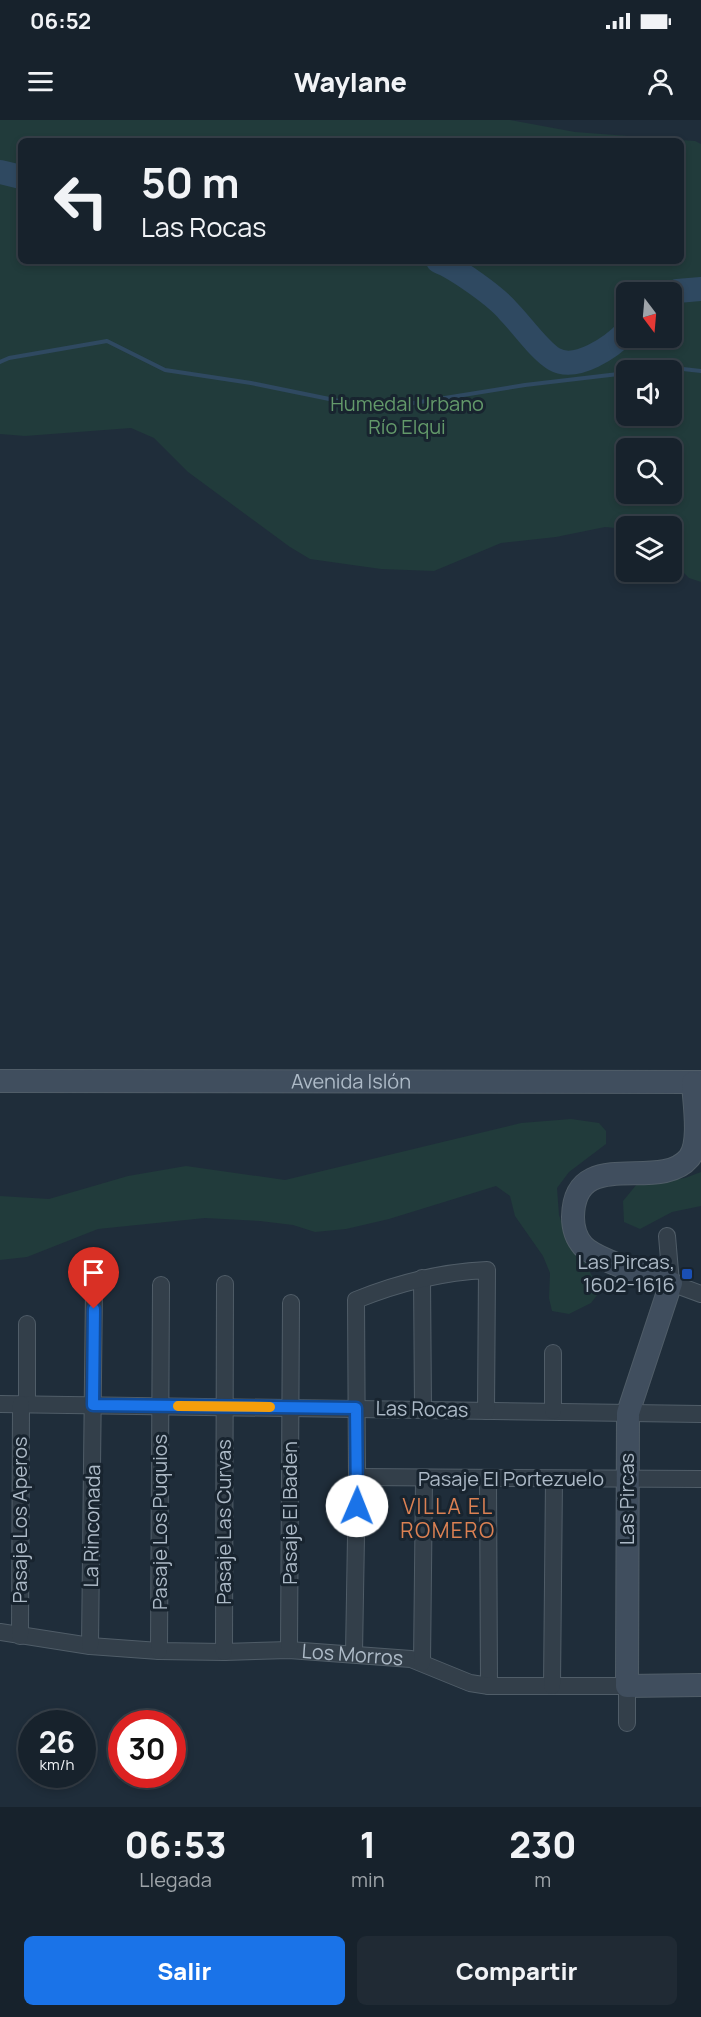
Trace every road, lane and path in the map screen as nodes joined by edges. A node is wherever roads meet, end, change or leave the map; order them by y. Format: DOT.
graph roads {
  1 [pos="0,1081"];
  2 [pos="697,1083"];
  3 [pos="667,1236"];
  4 [pos="422,1278"];
  5 [pos="671,1283"];
  6 [pos="225,1284"];
  7 [pos="162,1285"];
  8 [pos="94,1288"];
  9 [pos="701,1294"];
  10 [pos="291,1304"];
  11 [pos="27,1324"];
  12 [pos="553,1353"];
  13 [pos="0,1404"];
  14 [pos="24,1404"];
  15 [pos="93,1405"];
  16 [pos="160,1406"];
  17 [pos="225,1407"];
  18 [pos="290,1408"];
  19 [pos="356,1408"];
  20 [pos="423,1409"];
  21 [pos="486,1411"];
  22 [pos="553,1412"];
  23 [pos="628,1413"];
  24 [pos="701,1414"];
  25 [pos="357,1477"];
  26 [pos="626,1478"];
  27 [pos="424,1479"];
  28 [pos="488,1479"];
  29 [pos="554,1479"];
  30 [pos="701,1479"];
  31 [pos="0,1632"];
  32 [pos="20,1636"];
  33 [pos="90,1646"];
  34 [pos="289,1650"];
  35 [pos="159,1651"];
  36 [pos="224,1652"];
  37 [pos="354,1654"];
  38 [pos="422,1663"];
  39 [pos="701,1685"];
  40 [pos="489,1686"];
  41 [pos="552,1686"];
  42 [pos="627,1686"];
  43 [pos="627,1723"];
  1 -- 2 [label="street, Avenida Islón"];
  2 -- 5 [label="street"];
  3 -- 5 [label="street"];
  4 -- 19 [label="street"];
  4 -- 20 [label="street"];
  4 -- 21 [label="street"];
  5 -- 9 [label="street"];
  5 -- 23 [label="street, Las Pircas"];
  6 -- 17 [label="street, Pasaje Las Curvas"];
  7 -- 16 [label="street, Pasaje Los Puquios"];
  8 -- 15 [label="street, La Rinconada"];
  10 -- 18 [label="street, Pasaje El Baden"];
  11 -- 14 [label="street, Pasaje Los Aperos"];
  12 -- 22 [label="street"];
  13 -- 14 [label="street, Las Rocas"];
  14 -- 15 [label="street, Las Rocas"];
  14 -- 32 [label="street, Pasaje Los Aperos"];
  15 -- 16 [label="street, Las Rocas"];
  15 -- 33 [label="street, La Rinconada"];
  16 -- 17 [label="street, Las Rocas"];
  16 -- 35 [label="street, Pasaje Los Puquios"];
  17 -- 18 [label="street, Las Rocas"];
  17 -- 36 [label="street, Pasaje Las Curvas"];
  18 -- 19 [label="street, Las Rocas"];
  18 -- 34 [label="street, Pasaje El Baden"];
  19 -- 20 [label="street, Las Rocas"];
  19 -- 25 [label="street"];
  20 -- 21 [label="street, Las Rocas"];
  21 -- 22 [label="street, Las Rocas"];
  22 -- 23 [label="street, Las Rocas"];
  23 -- 24 [label="street, Las Rocas"];
  23 -- 26 [label="street, Las Pircas"];
  25 -- 27 [label="street, Pasaje El Portezuelo"];
  25 -- 37 [label="street"];
  26 -- 29 [label="street, Pasaje El Portezuelo"];
  26 -- 30 [label="street, Pasaje El Portezuelo"];
  26 -- 42 [label="street, Las Pircas"];
  27 -- 28 [label="street, Pasaje El Portezuelo"];
  27 -- 38 [label="street"];
  28 -- 29 [label="street, Pasaje El Portezuelo"];
  28 -- 40 [label="street"];
  29 -- 41 [label="street"];
  31 -- 32 [label="street, Los Morros"];
  32 -- 33 [label="street, Los Morros"];
  33 -- 35 [label="street, Los Morros"];
  34 -- 36 [label="street, Los Morros"];
  34 -- 37 [label="street, Los Morros"];
  35 -- 36 [label="street, Los Morros"];
  37 -- 38 [label="street, Los Morros"];
  38 -- 40 [label="street, Los Morros"];
  39 -- 42 [label="street, Los Morros"];
  40 -- 41 [label="street, Los Morros"];
  41 -- 42 [label="street, Los Morros"];
  42 -- 43 [label="street, Las Pircas"];
}
